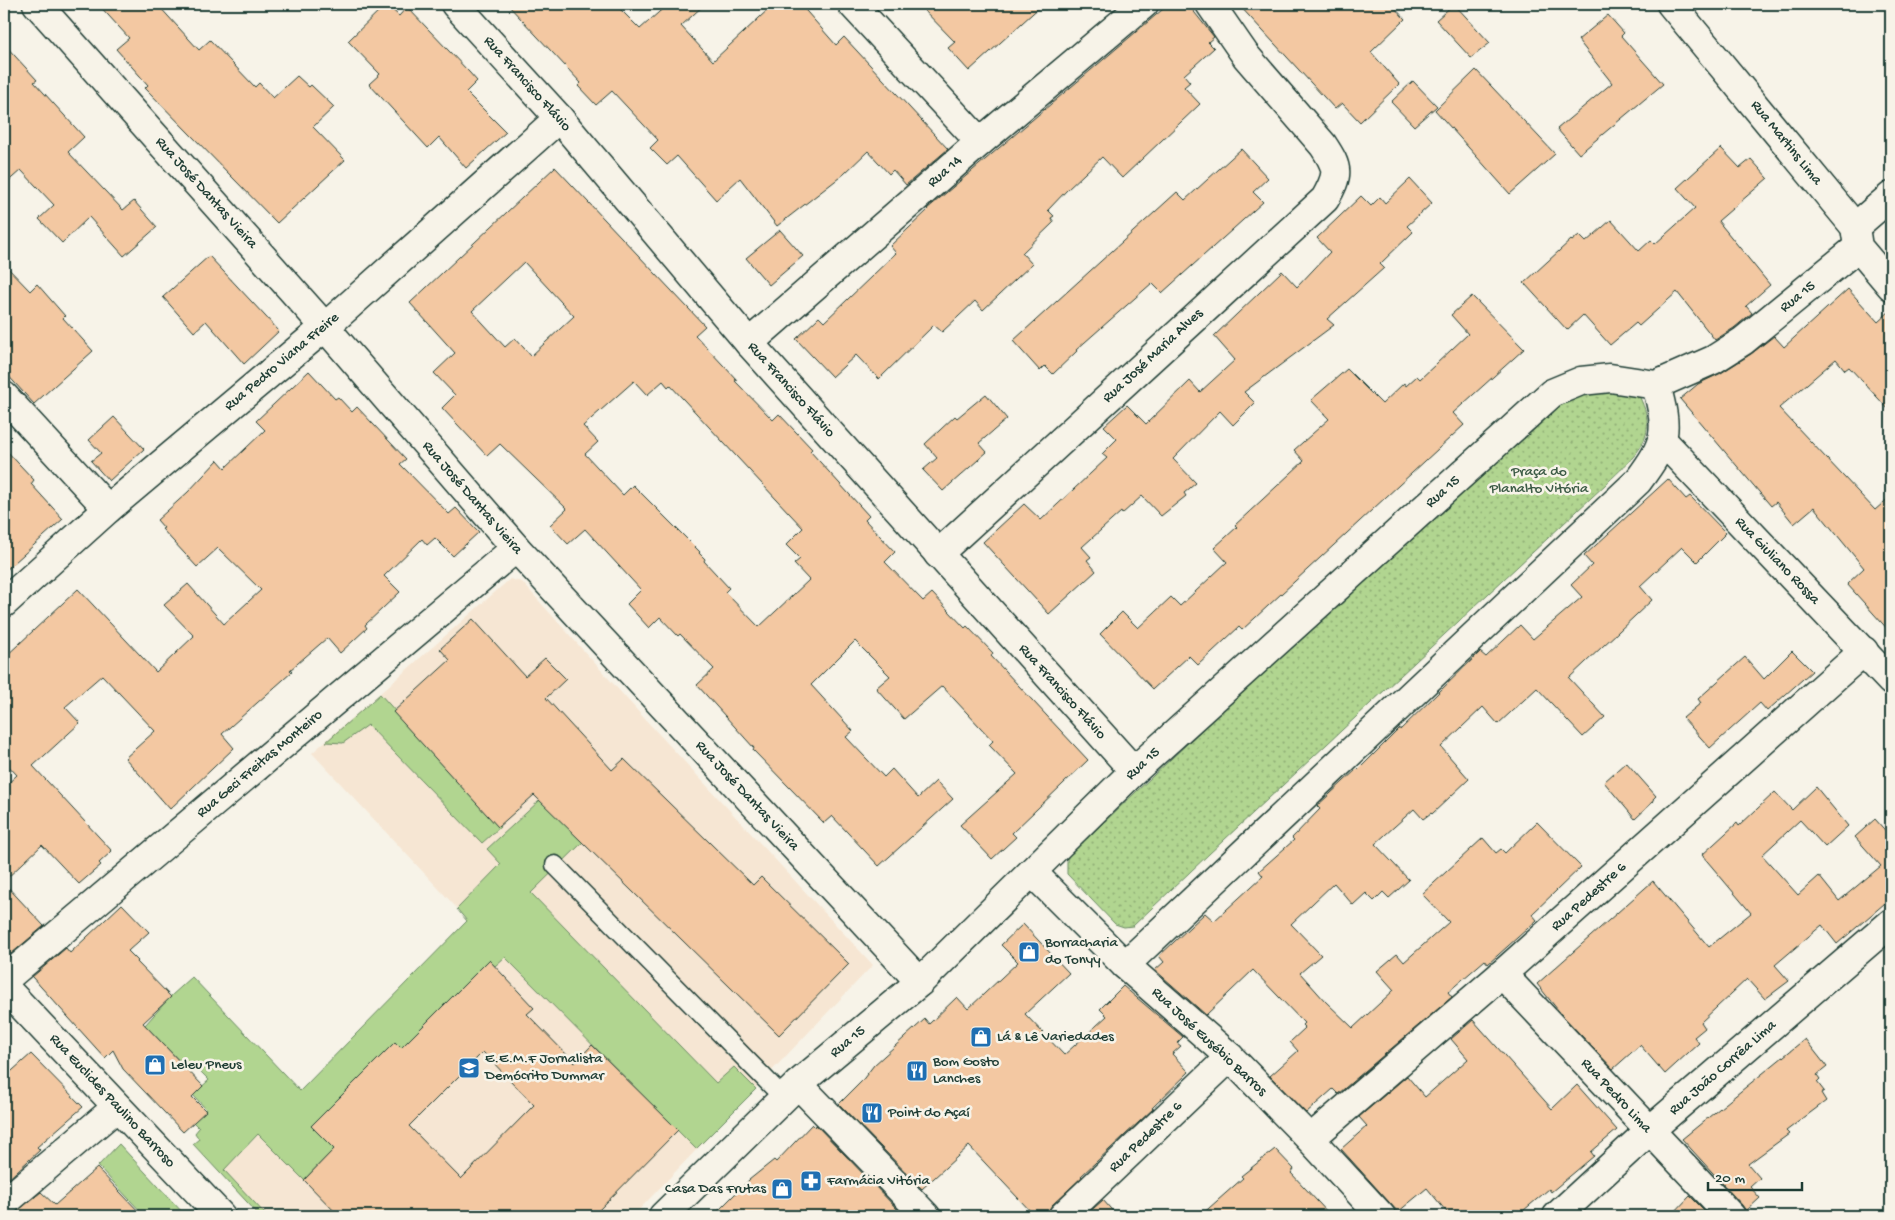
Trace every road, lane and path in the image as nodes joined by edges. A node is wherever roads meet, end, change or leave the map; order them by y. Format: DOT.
graph roads {
  1 [pos="37,4"];
  2 [pos="455,4"];
  3 [pos="852,4"];
  4 [pos="1144,4"];
  5 [pos="1210,4"];
  6 [pos="1671,4"];
  7 [pos="558,118"];
  8 [pos="980,142"];
  9 [pos="1891,196"];
  10 [pos="1856,237"];
  11 [pos="1891,286"];
  12 [pos="325,327"];
  13 [pos="749,343"];
  14 [pos="1656,385"];
  15 [pos="4,396"];
  16 [pos="1662,441"];
  17 [pos="108,509"];
  18 [pos="516,548"];
  19 [pos="938,554"];
  20 [pos="4,603"];
  21 [pos="1864,651"];
  22 [pos="1891,681"];
  23 [pos="1134,772"];
  24 [pos="555,865"];
  25 [pos="1032,872"];
  26 [pos="1891,923"];
  27 [pos="1125,965"];
  28 [pos="1502,974"];
  29 [pos="4,980"];
  30 [pos="920,982"];
  31 [pos="4,986"];
  32 [pos="1230,1057"];
  33 [pos="791,1091"];
  34 [pos="117,1106"];
  35 [pos="1649,1131"];
  36 [pos="1310,1139"];
  37 [pos="4,1203"];
  38 [pos="221,1216"];
  39 [pos="663,1216"];
  40 [pos="926,1216"];
  41 [pos="1063,1216"];
  42 [pos="1380,1216"];
  43 [pos="1557,1216"];
  44 [pos="1731,1216"];
  1 -- 12 [label="street, Rua José Dantas Vieira"];
  2 -- 7 [label="street, Rua Francisco Flávio"];
  3 -- 8 [label="street"];
  4 -- 8 [label="street, Rua 14"];
  5 -- 19 [label="street, Rua José Maria Alves"];
  6 -- 10 [label="street, Rua Martins Lima"];
  7 -- 12 [label="street, Rua Pedro Viana Freire"];
  7 -- 13 [label="street, Rua Francisco Flávio"];
  8 -- 13 [label="street, Rua 14"];
  9 -- 10 [label="street, Rua 15"];
  10 -- 11 [label="street, Rua Martins Lima"];
  10 -- 14 [label="street, Rua 15"];
  12 -- 17 [label="street, Rua Pedro Viana Freire"];
  12 -- 18 [label="street, Rua José Dantas Vieira"];
  13 -- 19 [label="street, Rua Francisco Flávio"];
  14 -- 16 [label="street"];
  14 -- 23 [label="street, Rua 15"];
  15 -- 17 [label="street"];
  16 -- 21 [label="street, Rua Giuliano Rossa"];
  16 -- 27 [label="street"];
  17 -- 20 [label="street, Rua Pedro Viana Freire"];
  18 -- 29 [label="street, Rua Geci Freitas Monteiro"];
  18 -- 30 [label="street, Rua José Dantas Vieira"];
  19 -- 23 [label="street, Rua Francisco Flávio"];
  21 -- 22 [label="street, Rua Giuliano Rossa"];
  21 -- 28 [label="street, Rua Pedestre 6"];
  23 -- 25 [label="street, Rua 15"];
  24 -- 33 [label="lane"];
  25 -- 27 [label="street, Rua José Eusébio Barros"];
  25 -- 30 [label="street, Rua 15"];
  26 -- 35 [label="street, Rua João Corrêa Lima"];
  27 -- 32 [label="street, Rua José Eusébio Barros"];
  28 -- 35 [label="street, Rua Pedro Lima"];
  28 -- 36 [label="street, Rua Pedestre 6"];
  30 -- 33 [label="street, Rua 15"];
  31 -- 34 [label="street, Rua Euclides Paulino Barroso"];
  32 -- 36 [label="street, Rua José Eusébio Barros"];
  32 -- 41 [label="street, Rua Pedestre 6"];
  33 -- 39 [label="street, Rua 15"];
  33 -- 40 [label="street"];
  34 -- 37 [label="street"];
  34 -- 38 [label="street, Rua Euclides Paulino Barroso"];
  35 -- 43 [label="street, Rua João Corrêa Lima"];
  35 -- 44 [label="street, Rua Pedro Lima"];
  36 -- 42 [label="street, Rua José Eusébio Barros"];
}
